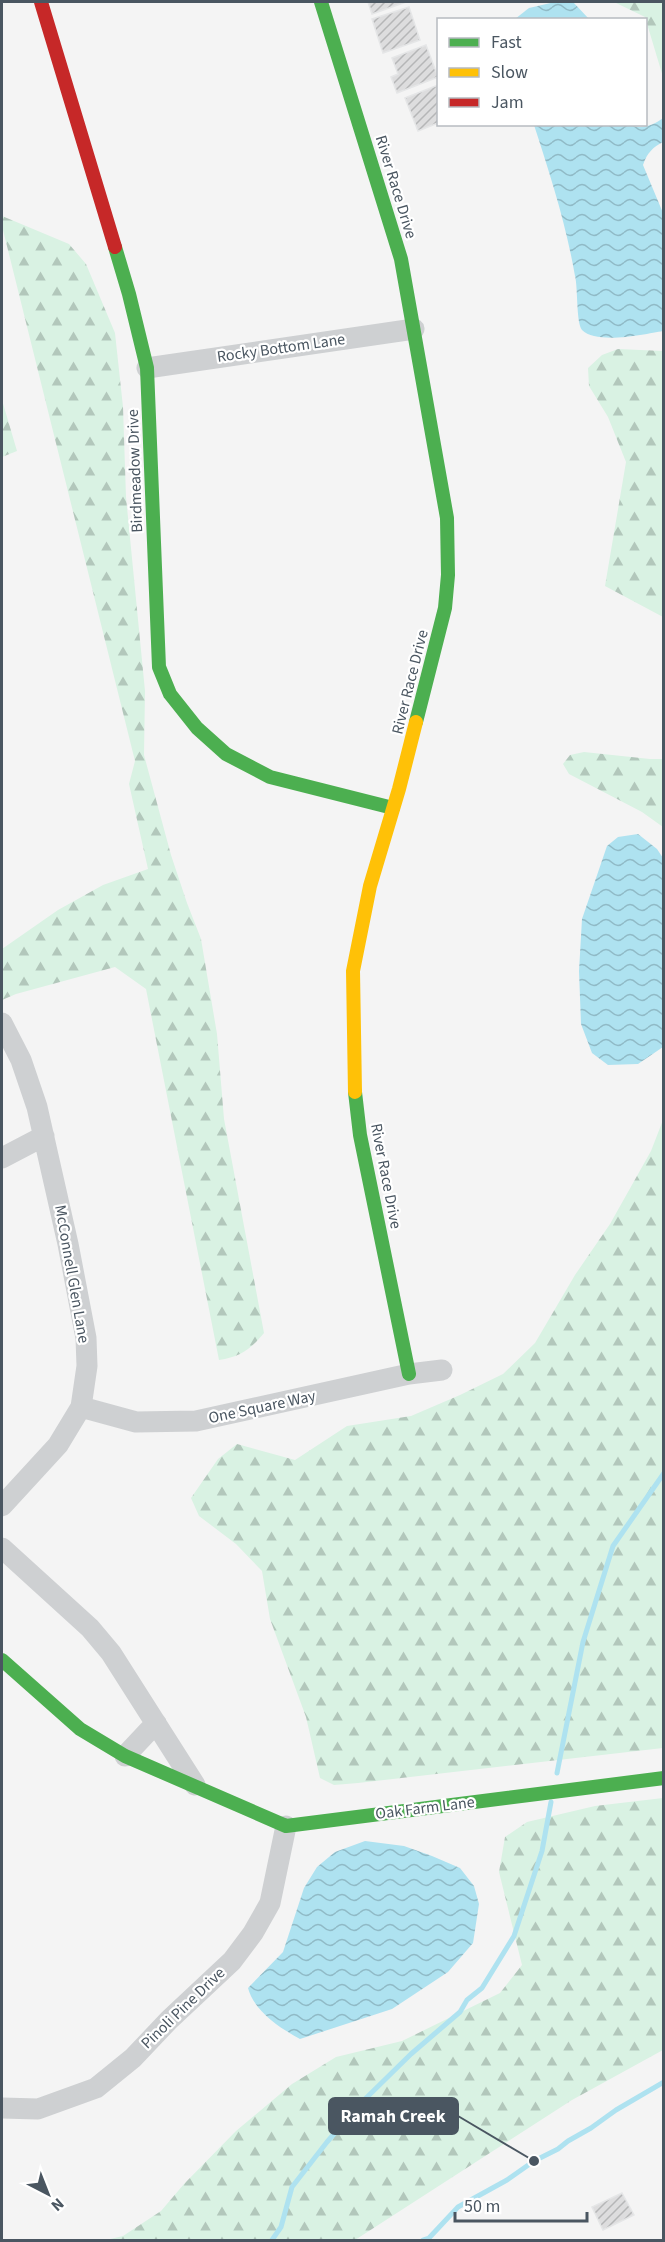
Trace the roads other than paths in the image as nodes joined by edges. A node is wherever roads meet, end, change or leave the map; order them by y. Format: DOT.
graph roads {
  1 [pos="44,2"];
  2 [pos="321,2"];
  3 [pos="414,329"];
  4 [pos="147,368"];
  5 [pos="393,808"];
  6 [pos="2,1023"];
  7 [pos="44,1136"];
  8 [pos="2,1158"];
  9 [pos="442,1370"];
  10 [pos="409,1374"];
  11 [pos="81,1407"];
  12 [pos="2,1506"];
  13 [pos="2,1548"];
  14 [pos="2,1660"];
  15 [pos="156,1724"];
  16 [pos="124,1756"];
  17 [pos="663,1778"];
  18 [pos="195,1785"];
  19 [pos="286,1826"];
  20 [pos="2,2108"];
  1 -- 4 [label="street, Birdmeadow Drive"];
  2 -- 3 [label="street, River Race Drive"];
  3 -- 4 [label="street, Rocky Bottom Lane"];
  3 -- 5 [label="street, River Race Drive"];
  4 -- 5 [label="street, Birdmeadow Drive"];
  5 -- 10 [label="street, River Race Drive"];
  6 -- 7 [label="street, McConnell Glen Lane"];
  7 -- 8 [label="street"];
  7 -- 11 [label="street, McConnell Glen Lane"];
  9 -- 10 [label="street, One Square Way"];
  10 -- 11 [label="street, One Square Way"];
  11 -- 12 [label="street, McConnell Glen Lane"];
  13 -- 15 [label="street"];
  14 -- 16 [label="street"];
  15 -- 16 [label="street"];
  15 -- 18 [label="street"];
  16 -- 18 [label="street"];
  17 -- 19 [label="street, Oak Farm Lane"];
  18 -- 19 [label="street"];
  19 -- 20 [label="street, Pinoli Pine Drive"];
}
